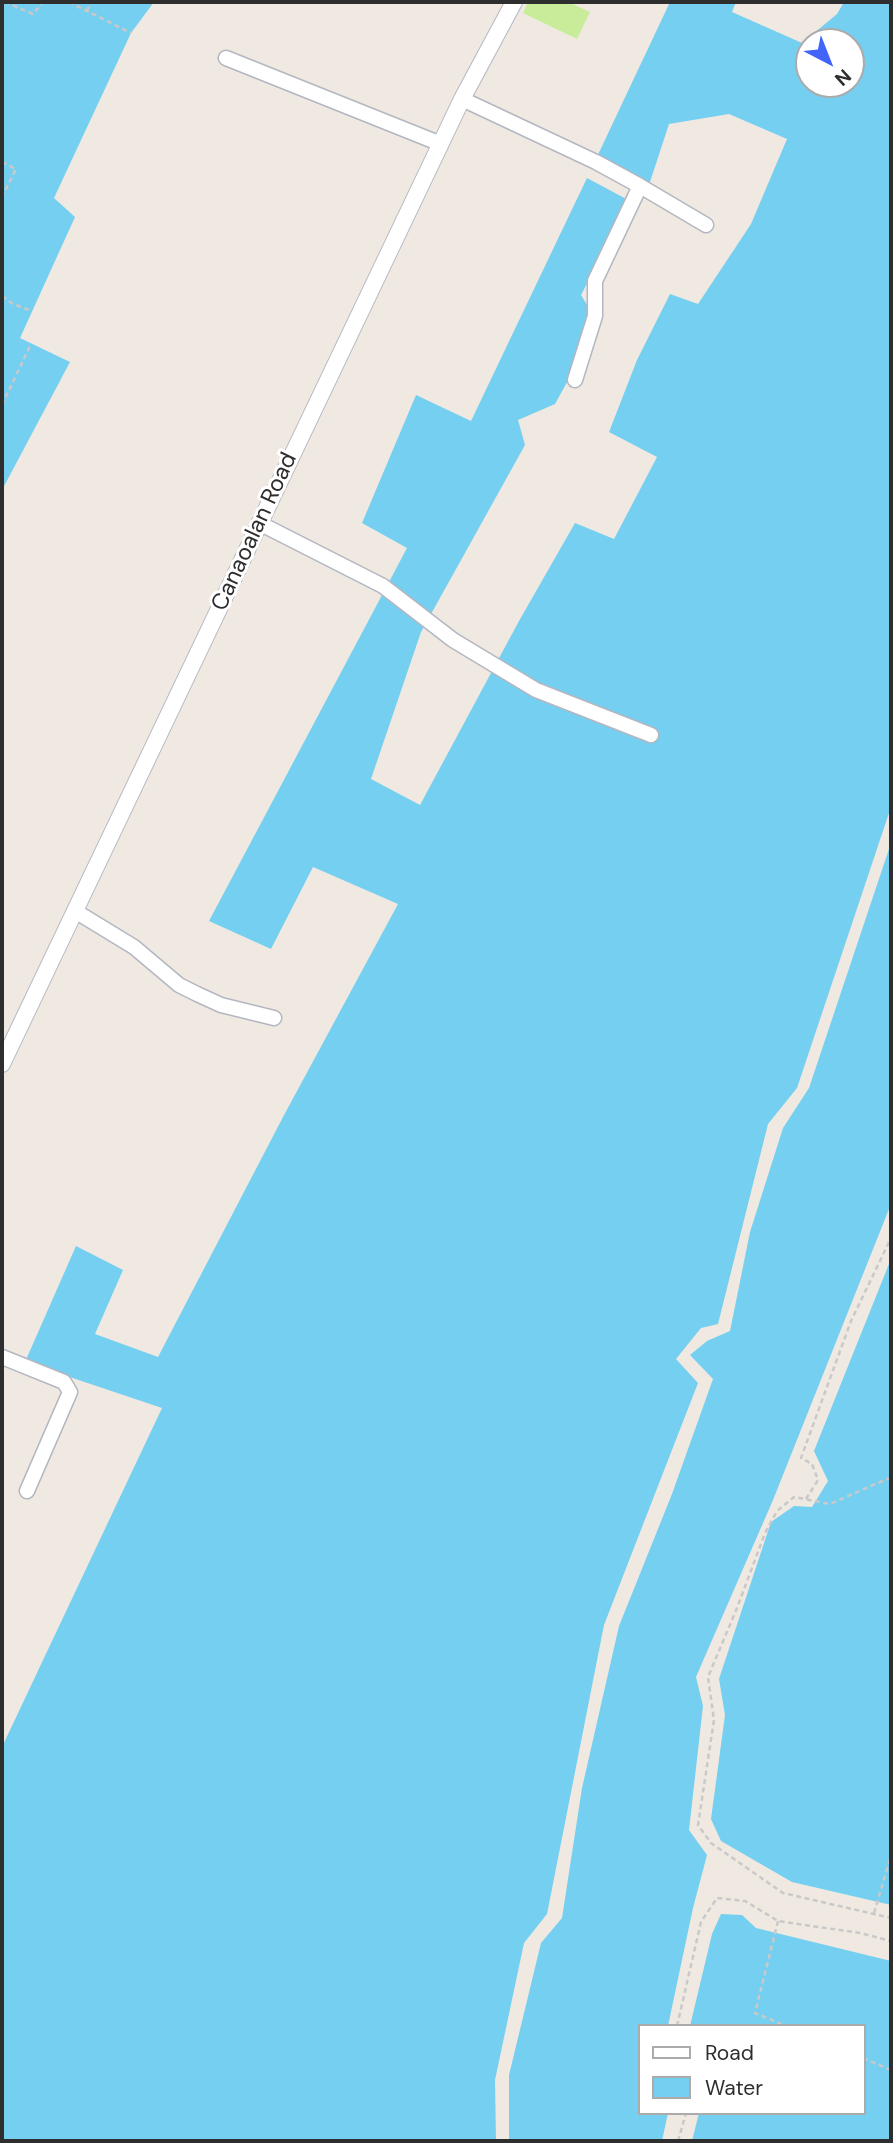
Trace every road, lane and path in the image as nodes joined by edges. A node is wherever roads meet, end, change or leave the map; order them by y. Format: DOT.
graph roads {
  1 [pos="5,2"];
  2 [pos="43,2"];
  3 [pos="69,2"];
  4 [pos="91,2"];
  5 [pos="514,2"];
  6 [pos="87,11"];
  7 [pos="131,33"];
  8 [pos="226,58"];
  9 [pos="462,99"];
  10 [pos="441,144"];
  11 [pos="2,162"];
  12 [pos="640,186"];
  13 [pos="2,197"];
  14 [pos="706,225"];
  15 [pos="2,296"];
  16 [pos="32,311"];
  17 [pos="31,344"];
  18 [pos="575,380"];
  19 [pos="2,405"];
  20 [pos="260,523"];
  21 [pos="651,736"];
  22 [pos="75,911"];
  23 [pos="274,1018"];
  24 [pos="2,1064"];
  25 [pos="891,1238"];
  26 [pos="2,1357"];
  27 [pos="891,1479"];
  28 [pos="27,1491"];
  29 [pos="806,1499"];
  30 [pos="891,1856"];
  31 [pos="874,1914"];
  32 [pos="891,1918"];
  33 [pos="778,1921"];
  34 [pos="891,1941"];
  35 [pos="677,2024"];
  36 [pos="781,2024"];
  37 [pos="865,2059"];
  38 [pos="891,2070"];
  39 [pos="685,2115"];
  40 [pos="678,2141"];
  1 -- 2 [label="path"];
  3 -- 6 [label="path"];
  4 -- 6 [label="path"];
  5 -- 9 [label="street, Canaoalan Road"];
  6 -- 7 [label="path"];
  8 -- 10 [label="street"];
  9 -- 10 [label="street, Canaoalan Road"];
  9 -- 12 [label="street"];
  10 -- 20 [label="street, Canaoalan Road"];
  11 -- 13 [label="path"];
  12 -- 14 [label="street"];
  12 -- 18 [label="street"];
  15 -- 16 [label="path"];
  17 -- 19 [label="path"];
  20 -- 21 [label="street"];
  20 -- 22 [label="street, Canaoalan Road"];
  22 -- 23 [label="street"];
  22 -- 24 [label="street, Canaoalan Road"];
  25 -- 29 [label="path"];
  26 -- 28 [label="street"];
  27 -- 29 [label="path"];
  29 -- 31 [label="path"];
  30 -- 31 [label="path"];
  31 -- 32 [label="path"];
  33 -- 34 [label="path"];
  33 -- 35 [label="path"];
  33 -- 36 [label="path"];
  37 -- 38 [label="path"];
  39 -- 40 [label="path"];
}
